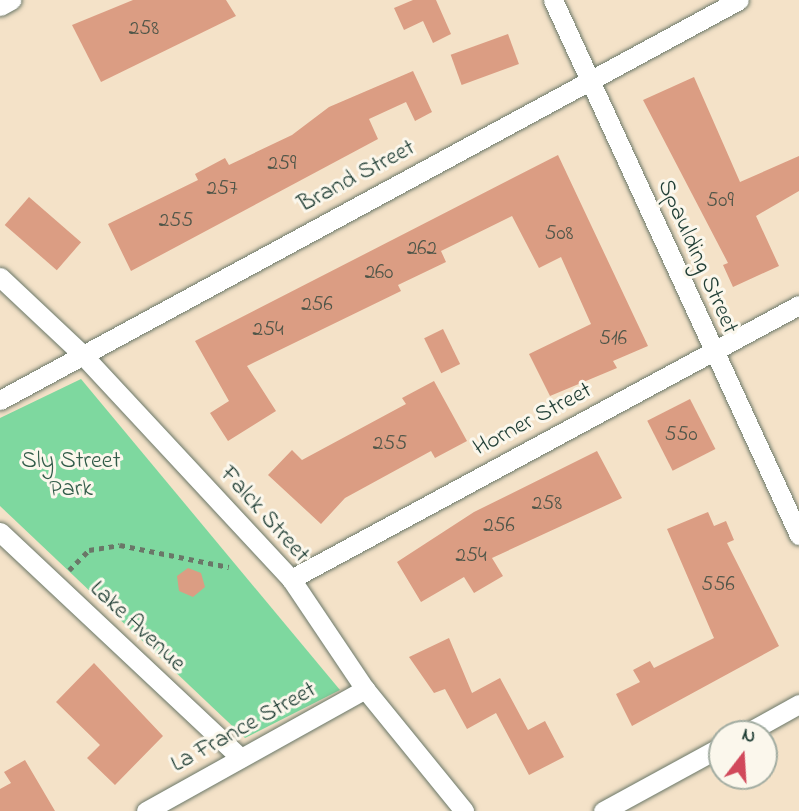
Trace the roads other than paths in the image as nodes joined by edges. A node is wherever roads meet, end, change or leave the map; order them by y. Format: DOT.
graph roads {
  1 [pos="11,0"];
  2 [pos="553,0"];
  3 [pos="739,0"];
  4 [pos="0,6"];
  5 [pos="590,80"];
  6 [pos="0,277"];
  7 [pos="799,305"];
  8 [pos="713,351"];
  9 [pos="80,352"];
  10 [pos="0,400"];
  11 [pos="0,532"];
  12 [pos="799,535"];
  13 [pos="291,579"];
  14 [pos="365,688"];
  15 [pos="799,704"];
  16 [pos="770,720"];
  17 [pos="708,754"];
  18 [pos="241,758"];
  19 [pos="146,811"];
  20 [pos="464,811"];
  21 [pos="603,811"];
  1 -- 4 [label="street"];
  2 -- 5 [label="street, Spaulding Street"];
  3 -- 5 [label="street, Brand Street"];
  5 -- 8 [label="street, Spaulding Street"];
  5 -- 9 [label="street, Brand Street"];
  6 -- 9 [label="street, Falck Street"];
  7 -- 8 [label="street, Horner Street"];
  8 -- 12 [label="street, Spaulding Street"];
  8 -- 13 [label="street, Horner Street"];
  9 -- 10 [label="street, Brand Street"];
  9 -- 13 [label="street, Falck Street"];
  11 -- 18 [label="street, Lake Avenue"];
  13 -- 14 [label="street, Falck Street"];
  14 -- 18 [label="street, La France Street"];
  14 -- 20 [label="street, Falck Street"];
  15 -- 16 [label="street"];
  17 -- 21 [label="street"];
  18 -- 19 [label="street, La France Street"];
}
